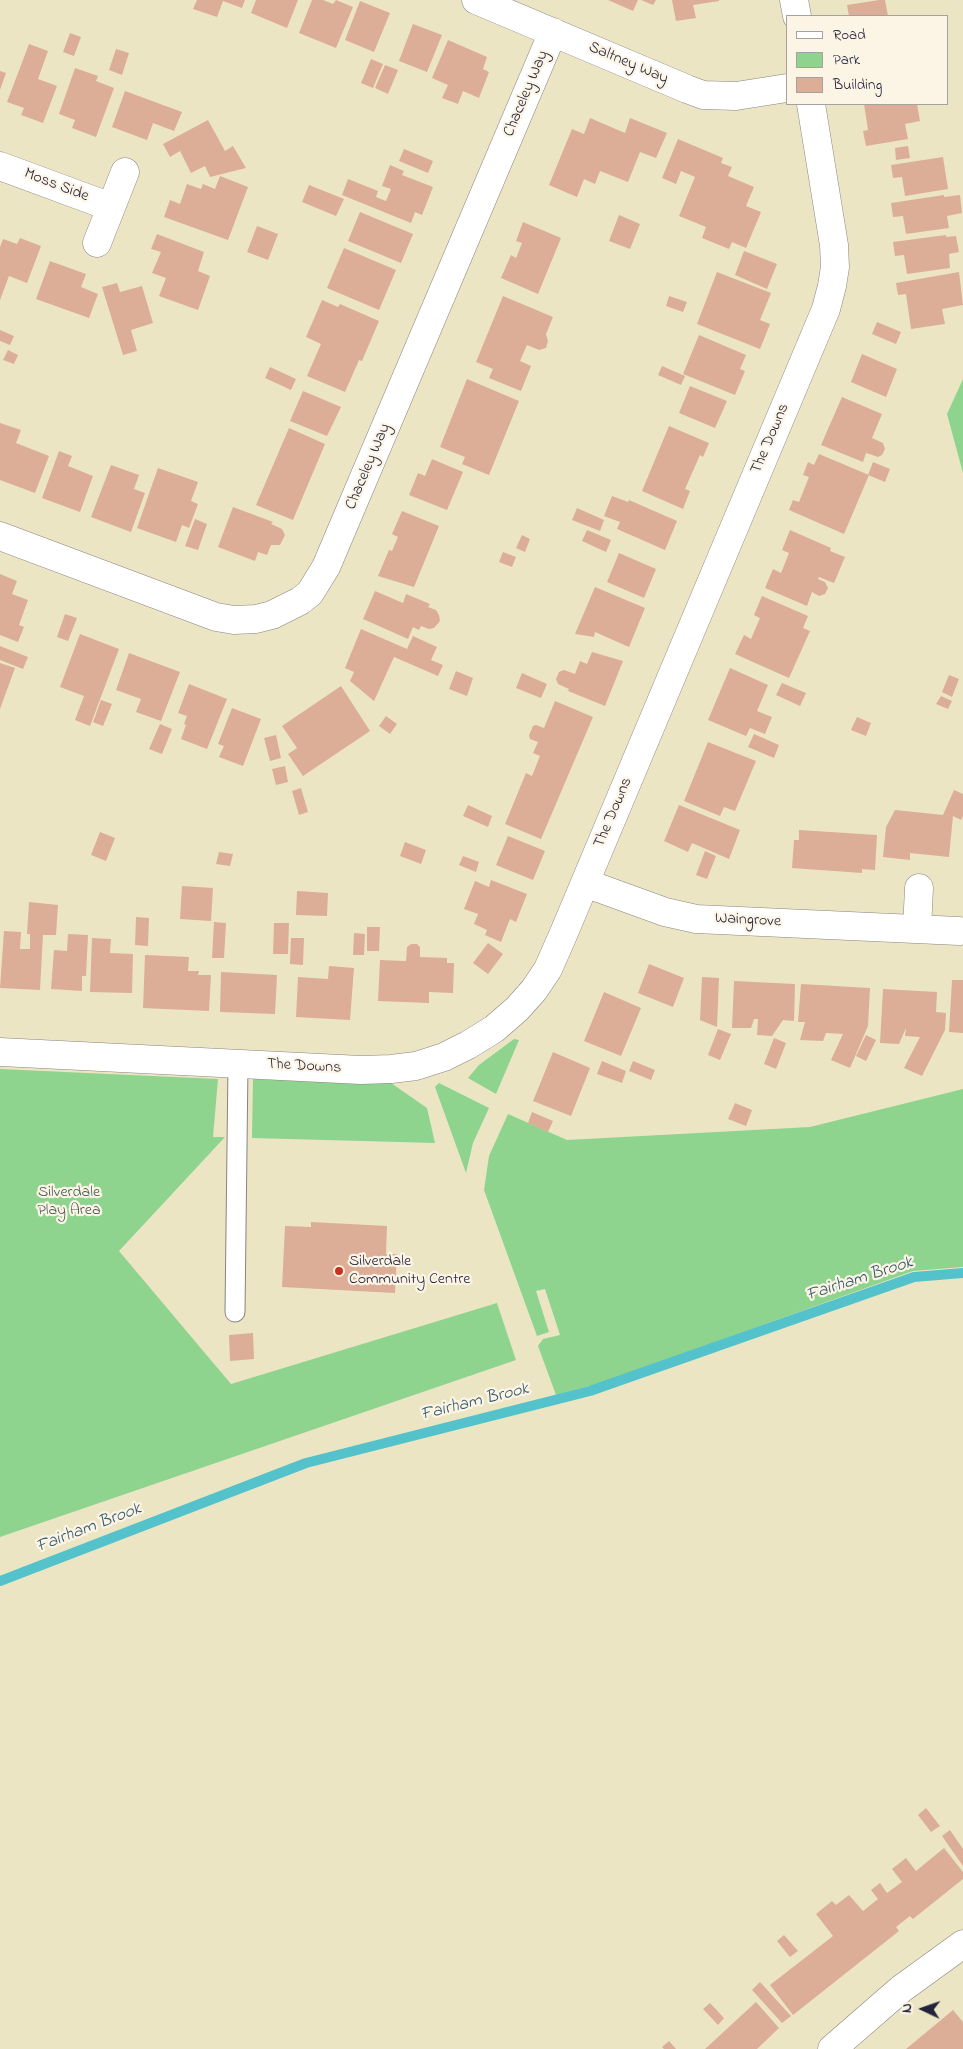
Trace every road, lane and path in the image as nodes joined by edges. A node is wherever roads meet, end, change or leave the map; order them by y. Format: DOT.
graph roads {
  1 [pos="476,0"];
  2 [pos="794,0"];
  3 [pos="797,15"];
  4 [pos="553,32"];
  5 [pos="786,88"];
  6 [pos="811,105"];
  7 [pos="0,166"];
  8 [pos="124,172"];
  9 [pos="111,207"];
  10 [pos="97,243"];
  11 [pos="0,536"];
  12 [pos="585,883"];
  13 [pos="919,888"];
  14 [pos="917,929"];
  15 [pos="959,931"];
  16 [pos="0,1052"];
  17 [pos="238,1064"];
  18 [pos="235,1312"];
  19 [pos="963,1944"];
  20 [pos="832,2049"];
  1 -- 4 [label="street, Saltney Way"];
  2 -- 3 [label="street"];
  4 -- 5 [label="street, Saltney Way"];
  4 -- 11 [label="street, Chaceley Way"];
  6 -- 12 [label="street, The Downs"];
  7 -- 9 [label="street, Moss Side"];
  8 -- 9 [label="street"];
  9 -- 10 [label="street"];
  12 -- 14 [label="street, Waingrove"];
  12 -- 17 [label="street, The Downs"];
  13 -- 14 [label="street"];
  14 -- 15 [label="street, Waingrove"];
  16 -- 17 [label="street, The Downs"];
  17 -- 18 [label="lane"];
  19 -- 20 [label="street"];
}
